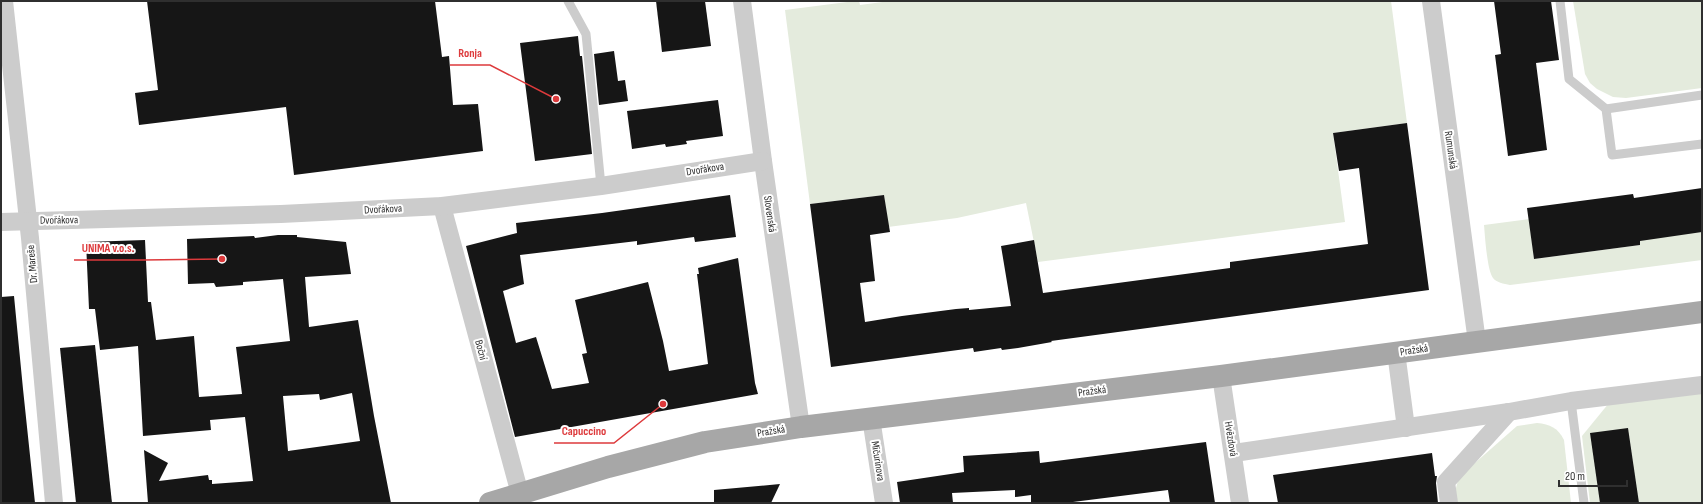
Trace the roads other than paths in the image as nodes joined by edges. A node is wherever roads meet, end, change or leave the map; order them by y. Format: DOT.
graph roads {
  1 [pos="4,1"];
  2 [pos="568,1"];
  3 [pos="742,1"];
  4 [pos="1431,1"];
  5 [pos="1560,1"];
  6 [pos="1702,95"];
  7 [pos="1606,109"];
  8 [pos="1702,144"];
  9 [pos="762,161"];
  10 [pos="601,186"];
  11 [pos="442,206"];
  12 [pos="28,221"];
  13 [pos="1,222"];
  14 [pos="1702,312"];
  15 [pos="1477,342"];
  16 [pos="1396,352"];
  17 [pos="1221,376"];
  18 [pos="1702,385"];
  19 [pos="1571,401"];
  20 [pos="1509,412"];
  21 [pos="871,418"];
  22 [pos="801,427"];
  23 [pos="1406,428"];
  24 [pos="1234,454"];
  25 [pos="520,494"];
  26 [pos="54,503"];
  27 [pos="490,503"];
  28 [pos="884,503"];
  29 [pos="1240,503"];
  30 [pos="1449,503"];
  31 [pos="1584,503"];
  1 -- 12 [label="street, Dr. Mareše"];
  2 -- 10 [label="lane"];
  3 -- 9 [label="street, Slovenská"];
  4 -- 15 [label="street, Rumunská"];
  5 -- 7 [label="lane"];
  6 -- 7 [label="lane"];
  7 -- 8 [label="lane"];
  9 -- 10 [label="street, Dvořákova"];
  9 -- 22 [label="street, Slovenská"];
  10 -- 11 [label="street, Dvořákova"];
  11 -- 12 [label="street, Dvořákova"];
  11 -- 25 [label="street, Boční"];
  12 -- 13 [label="street, Dvořákova"];
  12 -- 26 [label="street, Dr. Mareše"];
  14 -- 15 [label="main road, Pražská"];
  15 -- 16 [label="main road, Pražská"];
  16 -- 17 [label="main road, Pražská"];
  16 -- 23 [label="street"];
  17 -- 21 [label="main road, Pražská"];
  17 -- 24 [label="street, Hvězdová"];
  18 -- 19 [label="street"];
  19 -- 20 [label="street"];
  19 -- 31 [label="lane"];
  20 -- 23 [label="street"];
  20 -- 30 [label="street"];
  21 -- 22 [label="main road, Pražská"];
  21 -- 28 [label="street, Mičurinova"];
  22 -- 25 [label="main road, Pražská"];
  23 -- 24 [label="street"];
  24 -- 29 [label="street, Hvězdová"];
  25 -- 27 [label="main road, Pražská"];
}
